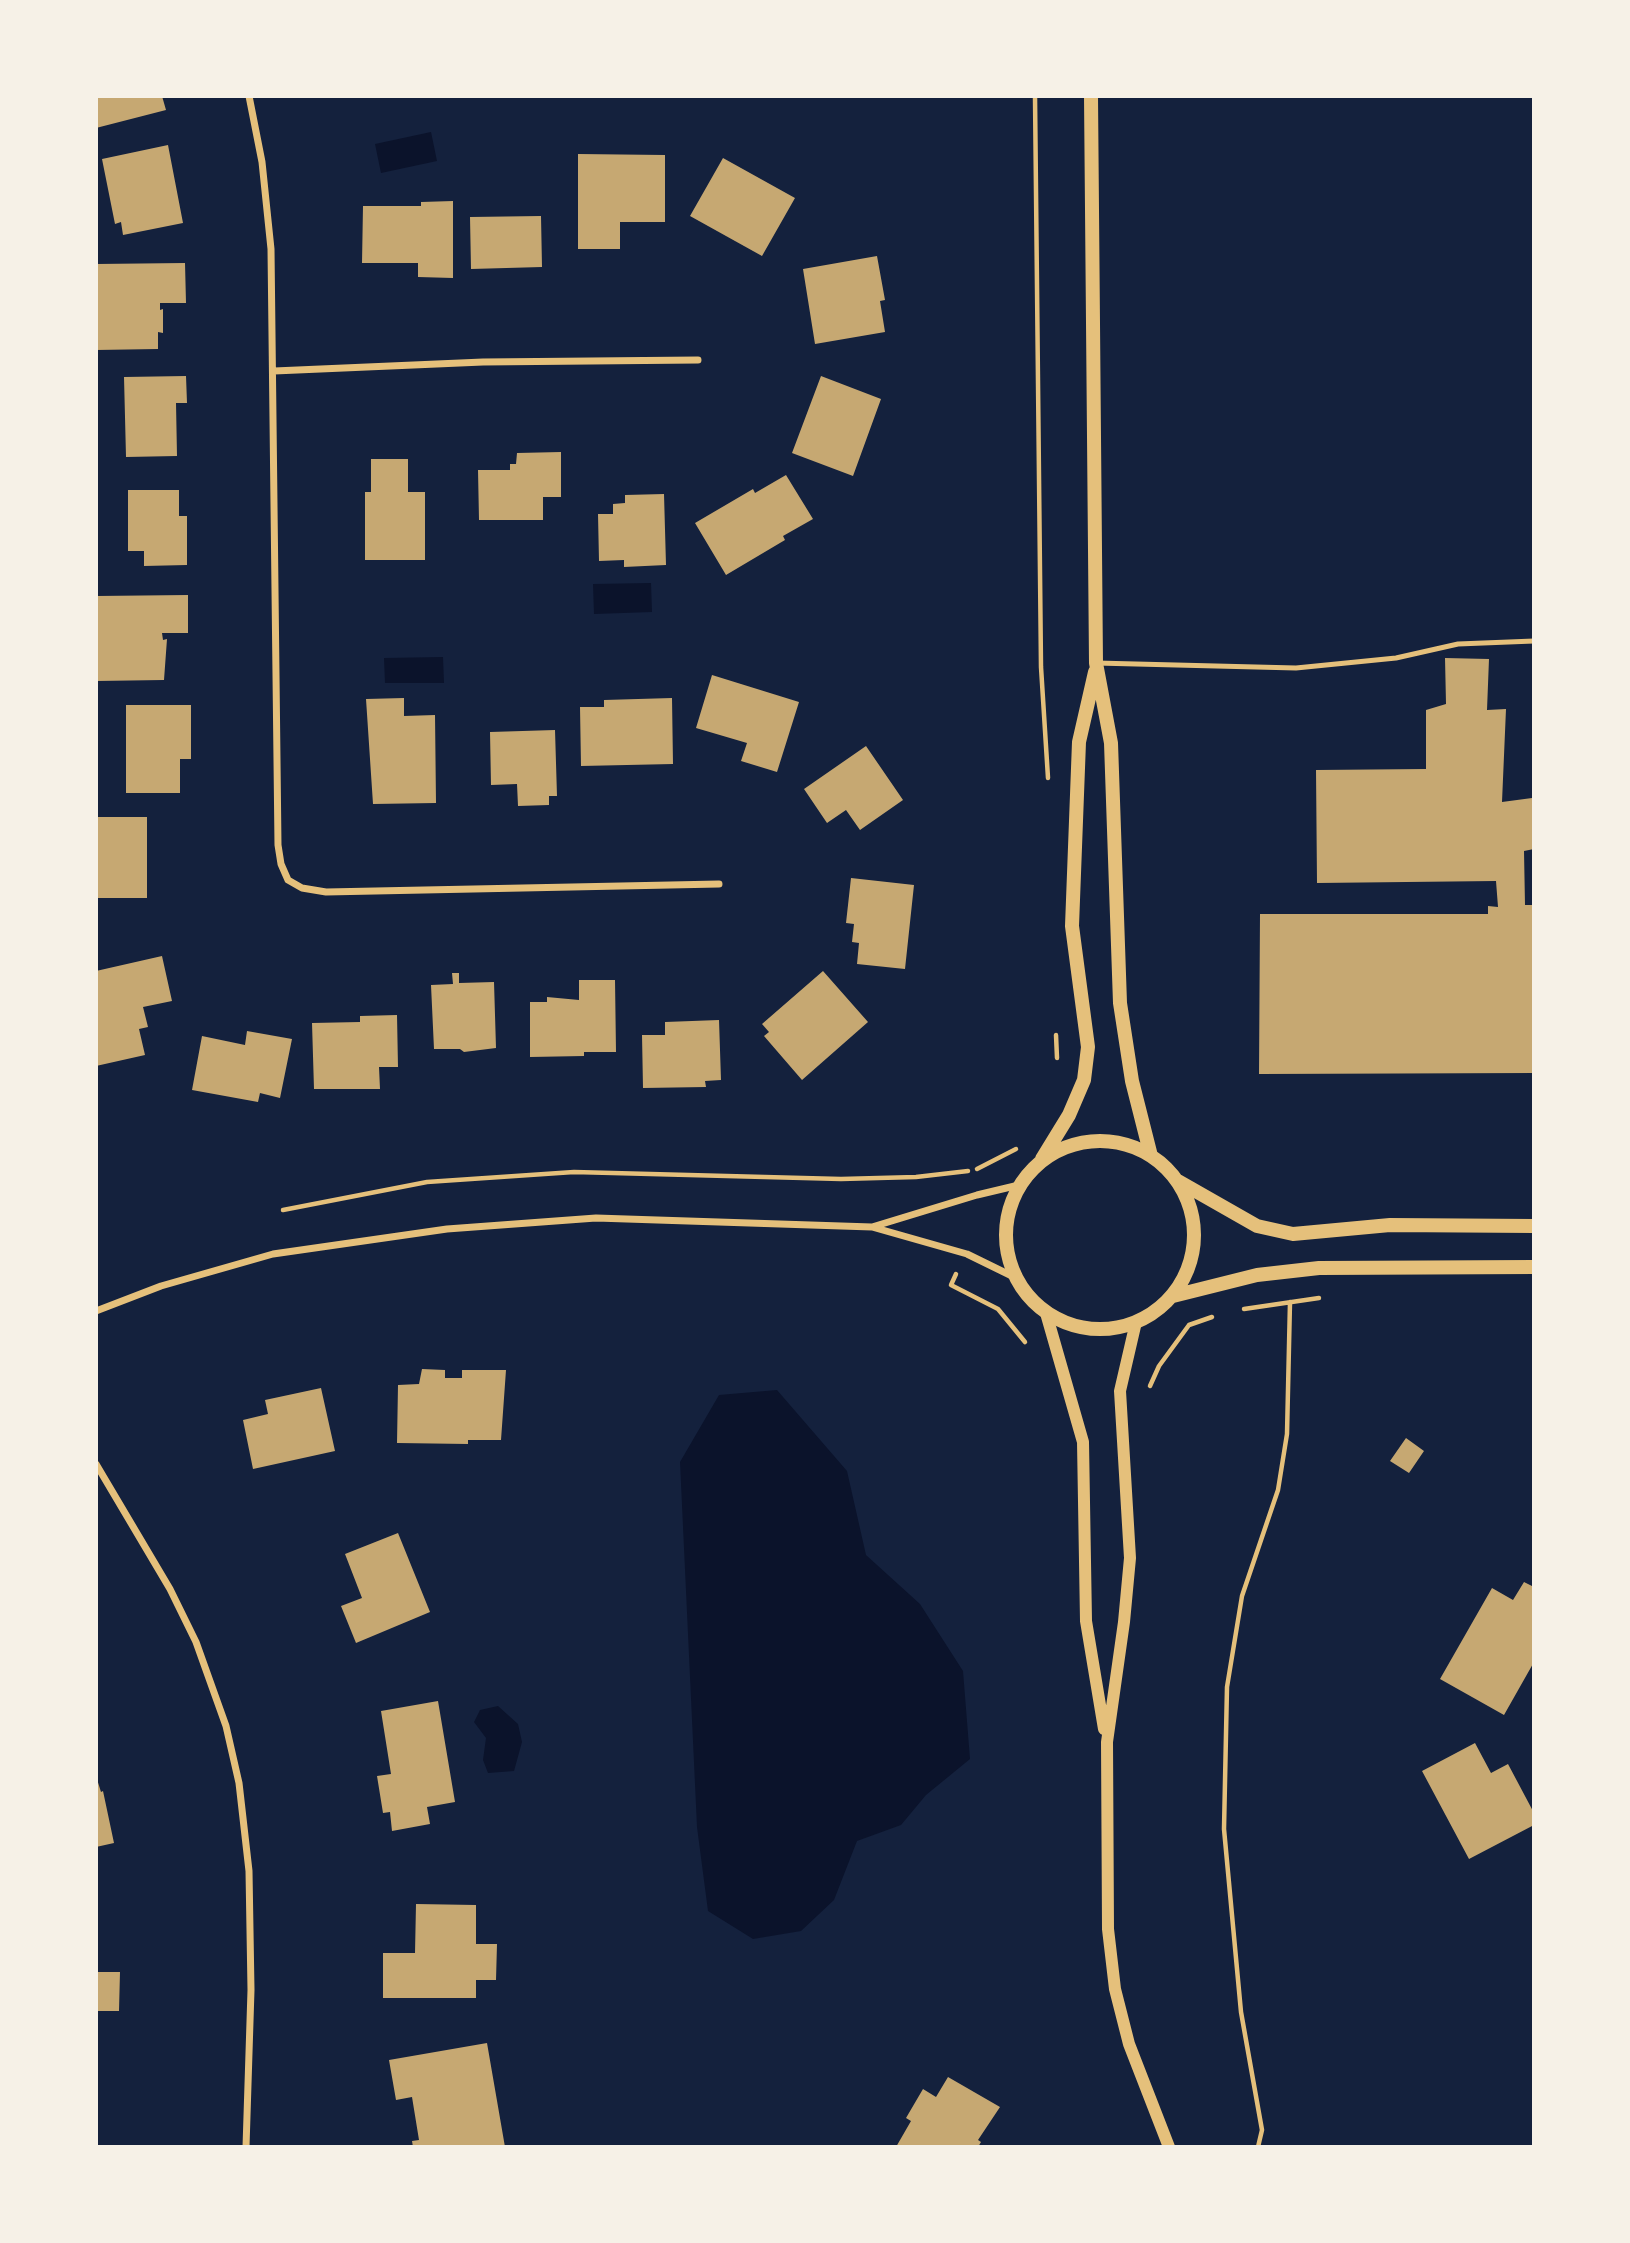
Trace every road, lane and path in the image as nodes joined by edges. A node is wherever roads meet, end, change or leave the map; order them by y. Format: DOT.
graph roads {
  1 [pos="249,96"];
  2 [pos="1035,96"];
  3 [pos="1090,96"];
  4 [pos="698,360"];
  5 [pos="274,371"];
  6 [pos="1534,641"];
  7 [pos="1096,663"];
  8 [pos="1049,792"];
  9 [pos="719,884"];
  10 [pos="1055,1024"];
  11 [pos="1057,1061"];
  12 [pos="1018,1147"];
  13 [pos="1151,1156"];
  14 [pos="1040,1161"];
  15 [pos="1178,1181"];
  16 [pos="1019,1185"];
  17 [pos="283,1210"];
  18 [pos="1534,1226"];
  19 [pos="872,1227"];
  20 [pos="1534,1267"];
  21 [pos="1014,1277"];
  22 [pos="951,1284"];
  23 [pos="1173,1296"];
  24 [pos="1326,1297"];
  25 [pos="1290,1302"];
  26 [pos="1239,1310"];
  27 [pos="96,1311"];
  28 [pos="1046,1313"];
  29 [pos="1214,1316"];
  30 [pos="1136,1322"];
  31 [pos="1029,1355"];
  32 [pos="1147,1395"];
  33 [pos="96,1464"];
  34 [pos="1107,1742"];
  35 [pos="247,2147"];
  36 [pos="1169,2147"];
  37 [pos="1258,2147"];
  1 -- 5 [label="street"];
  2 -- 8 [label="path"];
  3 -- 7 [label="main road"];
  4 -- 5 [label="street"];
  5 -- 9 [label="street"];
  6 -- 7 [label="lane"];
  7 -- 13 [label="main road"];
  7 -- 14 [label="main road"];
  10 -- 11 [label="path"];
  12 -- 17 [label="path"];
  13 -- 14 [label="main road"];
  13 -- 15 [label="main road"];
  14 -- 16 [label="main road"];
  15 -- 18 [label="main road"];
  15 -- 23 [label="main road"];
  16 -- 19 [label="street"];
  16 -- 21 [label="main road"];
  19 -- 21 [label="street"];
  19 -- 27 [label="street"];
  20 -- 23 [label="main road"];
  21 -- 28 [label="main road"];
  22 -- 31 [label="path"];
  23 -- 30 [label="main road"];
  24 -- 25 [label="path"];
  25 -- 26 [label="path"];
  25 -- 37 [label="path"];
  28 -- 30 [label="main road"];
  28 -- 34 [label="street"];
  29 -- 32 [label="path"];
  30 -- 34 [label="street"];
  33 -- 35 [label="street"];
  34 -- 36 [label="street"];
}
